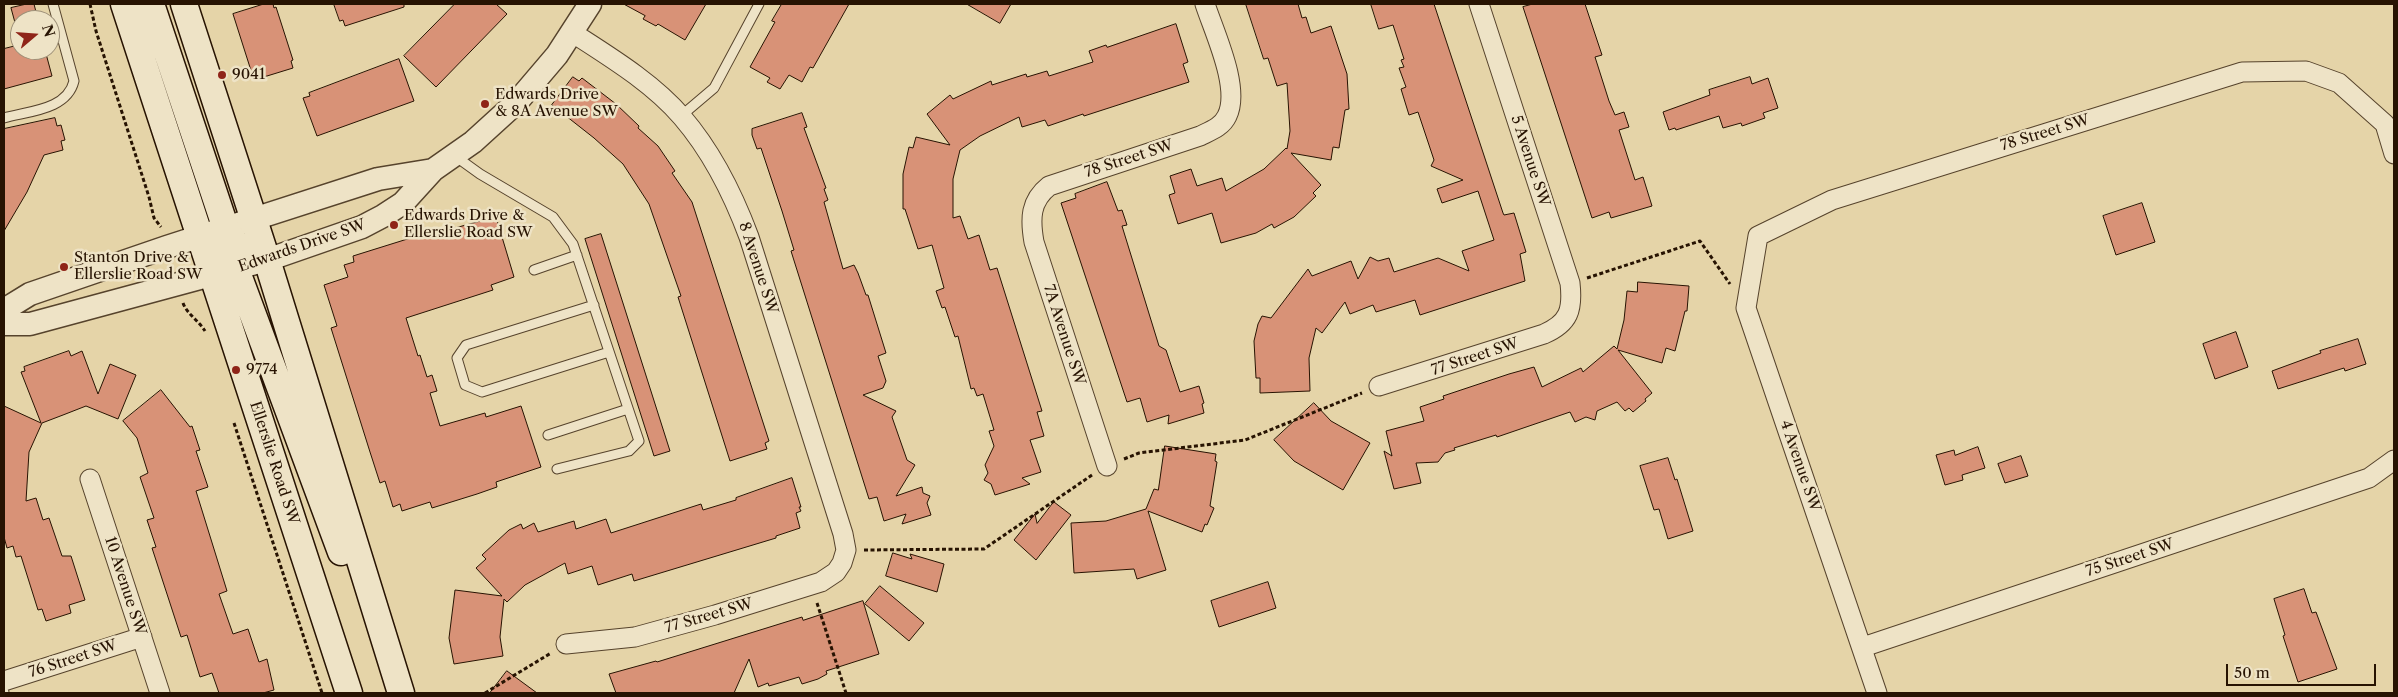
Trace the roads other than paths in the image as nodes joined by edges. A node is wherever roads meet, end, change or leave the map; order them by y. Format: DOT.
graph roads {
  1 [pos="53,4"];
  2 [pos="124,4"];
  3 [pos="151,4"];
  4 [pos="184,4"];
  5 [pos="590,4"];
  6 [pos="759,4"];
  7 [pos="1205,4"];
  8 [pos="1479,4"];
  9 [pos="573,33"];
  10 [pos="681,116"];
  11 [pos="4,118"];
  12 [pos="2394,154"];
  13 [pos="454,156"];
  14 [pos="432,170"];
  15 [pos="1034,203"];
  16 [pos="254,219"];
  17 [pos="226,229"];
  18 [pos="1758,236"];
  19 [pos="201,237"];
  20 [pos="577,255"];
  21 [pos="267,260"];
  22 [pos="534,270"];
  23 [pos="224,272"];
  24 [pos="594,305"];
  25 [pos="4,310"];
  26 [pos="1566,318"];
  27 [pos="4,324"];
  28 [pos="609,352"];
  29 [pos="1379,386"];
  30 [pos="628,409"];
  31 [pos="548,435"];
  32 [pos="2394,460"];
  33 [pos="1107,466"];
  34 [pos="557,469"];
  35 [pos="90,478"];
  36 [pos="844,556"];
  37 [pos="142,637"];
  38 [pos="384,637"];
  39 [pos="566,644"];
  40 [pos="1862,647"];
  41 [pos="4,681"];
  42 [pos="160,693"];
  43 [pos="349,693"];
  44 [pos="401,693"];
  45 [pos="1877,693"];
  1 -- 11 [label="lane"];
  2 -- 19 [label="main road, Ellerslie Road SW"];
  3 -- 17 [label="main road"];
  4 -- 16 [label="main road"];
  5 -- 9 [label="street, Edwards Drive SW"];
  6 -- 10 [label="lane"];
  7 -- 15 [label="street, 78 Street SW"];
  8 -- 26 [label="street, 5 Avenue SW"];
  9 -- 10 [label="street, 8 Avenue SW"];
  9 -- 13 [label="street, Edwards Drive SW"];
  10 -- 36 [label="street, 8 Avenue SW"];
  12 -- 18 [label="street, 78 Street SW"];
  13 -- 14 [label="street, Edwards Drive SW"];
  13 -- 20 [label="lane"];
  14 -- 16 [label="street, Edwards Drive SW"];
  14 -- 21 [label="street, Edwards Drive SW"];
  15 -- 33 [label="street, 7A Avenue SW"];
  16 -- 17 [label="street, Edwards Drive SW"];
  16 -- 21 [label="main road"];
  17 -- 19 [label="street, Edwards Drive SW"];
  17 -- 21 [label="main road"];
  18 -- 40 [label="street, 4 Avenue SW"];
  19 -- 23 [label="main road, Ellerslie Road SW"];
  19 -- 25 [label="street, Edwards Drive SW"];
  20 -- 22 [label="lane"];
  20 -- 24 [label="lane"];
  21 -- 23 [label="street, Edwards Drive SW"];
  21 -- 38 [label="main road"];
  23 -- 27 [label="street, Edwards Drive SW"];
  23 -- 38 [label="main road"];
  23 -- 43 [label="main road, Ellerslie Road SW"];
  24 -- 28 [label="lane"];
  24 -- 28 [label="lane"];
  26 -- 29 [label="street, 77 Street SW"];
  28 -- 30 [label="lane"];
  30 -- 31 [label="lane"];
  30 -- 34 [label="lane"];
  32 -- 40 [label="street, 75 Street SW"];
  35 -- 37 [label="street, 10 Avenue SW"];
  36 -- 39 [label="street, 77 Street SW"];
  37 -- 41 [label="street, 76 Street SW"];
  37 -- 42 [label="street, 10 Avenue SW"];
  38 -- 44 [label="main road"];
  40 -- 45 [label="street, 4 Avenue SW"];
}
